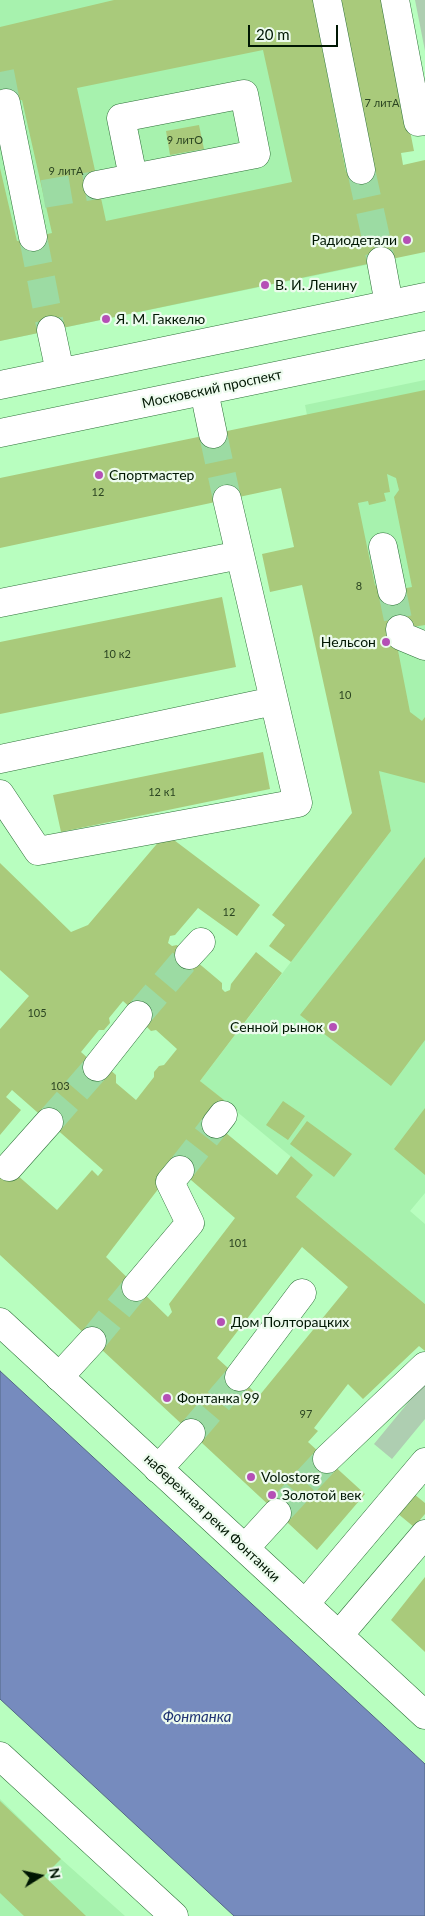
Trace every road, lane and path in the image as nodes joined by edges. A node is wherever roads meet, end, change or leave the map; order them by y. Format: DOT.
graph roads {
  1 [pos="327,0"];
  2 [pos="395,0"];
  3 [pos="6,103"];
  4 [pos="425,121"];
  5 [pos="361,170"];
  6 [pos="133,177"];
  7 [pos="97,185"];
  8 [pos="33,237"];
  9 [pos="381,261"];
  10 [pos="425,297"];
  11 [pos="389,304"];
  12 [pos="51,330"];
  13 [pos="425,345"];
  14 [pos="60,372"];
  15 [pos="0,385"];
  16 [pos="204,391"];
  17 [pos="0,433"];
  18 [pos="213,434"];
  19 [pos="228,499"];
  20 [pos="383,547"];
  21 [pos="240,555"];
  22 [pos="392,591"];
  23 [pos="0,603"];
  24 [pos="400,629"];
  25 [pos="425,646"];
  26 [pos="274,701"];
  27 [pos="0,759"];
  28 [pos="0,794"];
  29 [pos="138,1015"];
  30 [pos="98,1067"];
  31 [pos="49,1122"];
  32 [pos="9,1168"];
  33 [pos="180,1170"];
  34 [pos="136,1287"];
  35 [pos="302,1293"];
  36 [pos="0,1322"];
  37 [pos="92,1341"];
  38 [pos="425,1366"];
  39 [pos="59,1377"];
  40 [pos="239,1377"];
  41 [pos="191,1433"];
  42 [pos="327,1459"];
  43 [pos="425,1462"];
  44 [pos="158,1469"];
  45 [pos="277,1513"];
  46 [pos="425,1534"];
  47 [pos="245,1548"];
  48 [pos="305,1604"];
  49 [pos="339,1635"];
  50 [pos="425,1714"];
  51 [pos="0,1756"];
  52 [pos="174,1916"];
  1 -- 5 [label="main road"];
  2 -- 4 [label="main road"];
  3 -- 8 [label="main road"];
  6 -- 6 [label="main road"];
  6 -- 7 [label="main road"];
  9 -- 11 [label="main road"];
  10 -- 11 [label="main road"];
  11 -- 14 [label="main road"];
  12 -- 14 [label="main road"];
  13 -- 16 [label="main road, Московский проспект"];
  14 -- 15 [label="main road"];
  16 -- 17 [label="main road, Московский проспект"];
  16 -- 18 [label="main road"];
  19 -- 21 [label="main road"];
  20 -- 22 [label="main road"];
  21 -- 23 [label="main road"];
  21 -- 26 [label="main road"];
  24 -- 25 [label="main road"];
  26 -- 27 [label="main road"];
  26 -- 28 [label="main road"];
  29 -- 30 [label="main road"];
  31 -- 32 [label="main road"];
  33 -- 34 [label="main road"];
  35 -- 40 [label="main road"];
  36 -- 39 [label="main road, набережная реки Фонтанки"];
  37 -- 39 [label="main road"];
  38 -- 42 [label="main road"];
  39 -- 44 [label="main road, набережная реки Фонтанки"];
  41 -- 44 [label="main road"];
  43 -- 48 [label="main road"];
  44 -- 47 [label="main road, набережная реки Фонтанки"];
  45 -- 47 [label="main road"];
  46 -- 49 [label="main road"];
  47 -- 48 [label="main road, набережная реки Фонтанки"];
  48 -- 49 [label="main road, набережная реки Фонтанки"];
  49 -- 50 [label="main road, набережная реки Фонтанки"];
  51 -- 52 [label="main road"];
}
